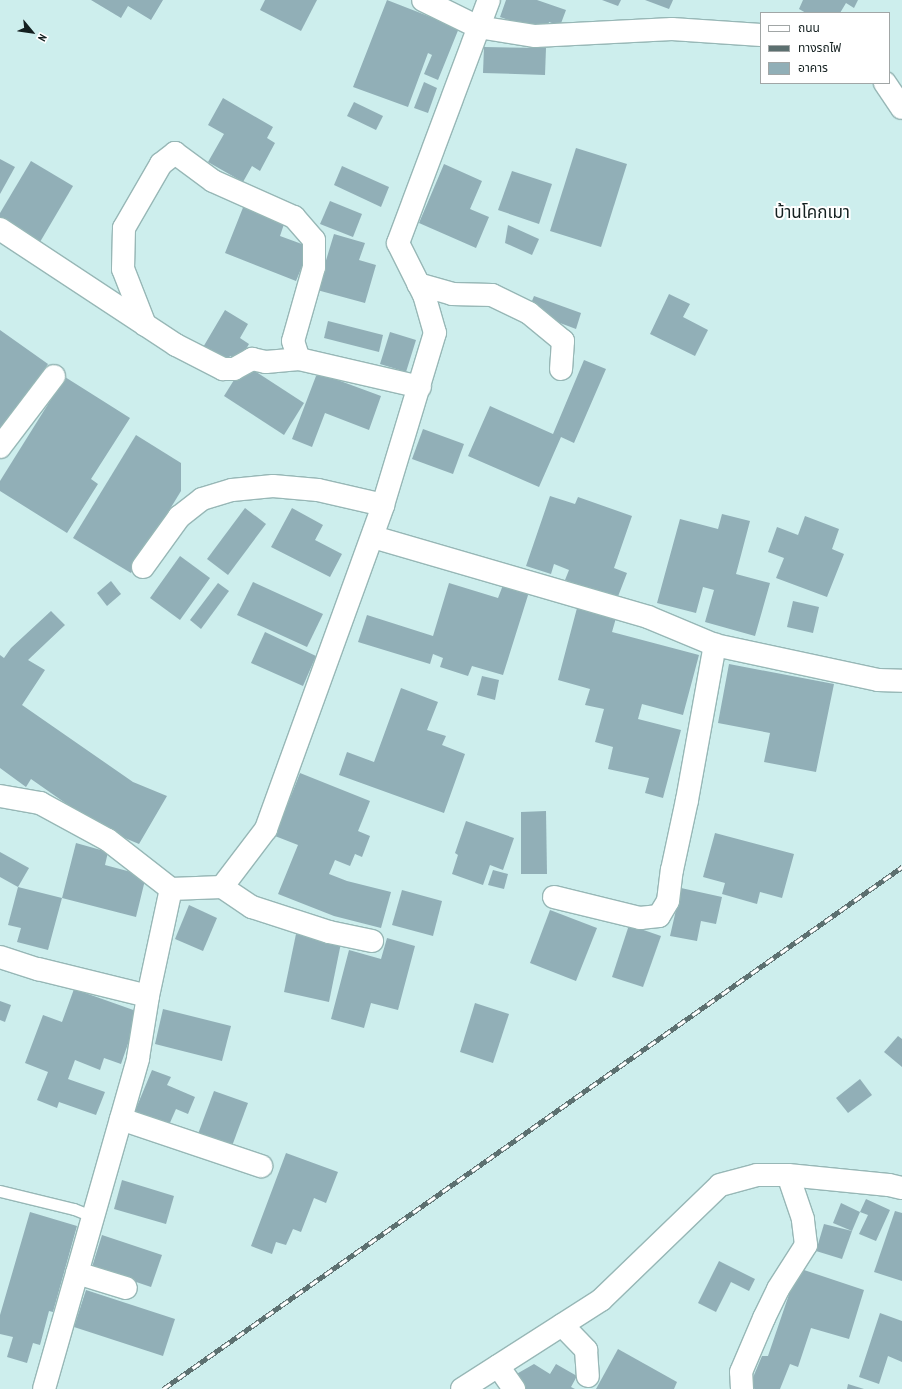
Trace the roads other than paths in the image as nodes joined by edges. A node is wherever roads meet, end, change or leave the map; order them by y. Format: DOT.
graph roads {
  1 [pos="423,0"];
  2 [pos="489,0"];
  3 [pos="478,27"];
  4 [pos="760,35"];
  5 [pos="892,85"];
  6 [pos="902,108"];
  7 [pos="0,229"];
  8 [pos="418,284"];
  9 [pos="145,325"];
  10 [pos="299,359"];
  11 [pos="561,369"];
  12 [pos="54,376"];
  13 [pos="420,387"];
  14 [pos="0,447"];
  15 [pos="383,505"];
  16 [pos="373,536"];
  17 [pos="143,568"];
  18 [pos="715,645"];
  19 [pos="902,681"];
  20 [pos="0,796"];
  21 [pos="222,887"];
  22 [pos="171,888"];
  23 [pos="554,897"];
  24 [pos="372,941"];
  25 [pos="0,957"];
  26 [pos="148,996"];
  27 [pos="121,1119"];
  28 [pos="261,1166"];
  29 [pos="788,1175"];
  30 [pos="902,1188"];
  31 [pos="0,1192"];
  32 [pos="94,1217"];
  33 [pos="78,1273"];
  34 [pos="126,1288"];
  35 [pos="562,1325"];
  36 [pos="498,1366"];
  37 [pos="588,1376"];
  38 [pos="44,1389"];
  39 [pos="462,1389"];
  40 [pos="514,1389"];
  41 [pos="742,1389"];
  1 -- 3 [label="street"];
  2 -- 3 [label="street"];
  3 -- 4 [label="street"];
  3 -- 8 [label="street"];
  5 -- 6 [label="street"];
  7 -- 9 [label="street"];
  8 -- 11 [label="street"];
  8 -- 13 [label="street"];
  9 -- 10 [label="street"];
  9 -- 10 [label="street"];
  10 -- 13 [label="street"];
  12 -- 14 [label="street"];
  13 -- 15 [label="street"];
  15 -- 16 [label="street"];
  15 -- 17 [label="street"];
  16 -- 18 [label="street"];
  16 -- 21 [label="street"];
  18 -- 19 [label="street"];
  18 -- 23 [label="street"];
  20 -- 22 [label="street"];
  21 -- 22 [label="street"];
  21 -- 24 [label="street"];
  22 -- 26 [label="street"];
  25 -- 26 [label="street"];
  26 -- 27 [label="street"];
  27 -- 28 [label="street"];
  27 -- 32 [label="street"];
  29 -- 30 [label="street"];
  29 -- 35 [label="street"];
  29 -- 41 [label="street"];
  31 -- 32 [label="lane"];
  32 -- 33 [label="street"];
  33 -- 34 [label="street"];
  33 -- 38 [label="street"];
  35 -- 36 [label="street"];
  35 -- 37 [label="street"];
  36 -- 39 [label="street"];
  36 -- 40 [label="street"];
}
